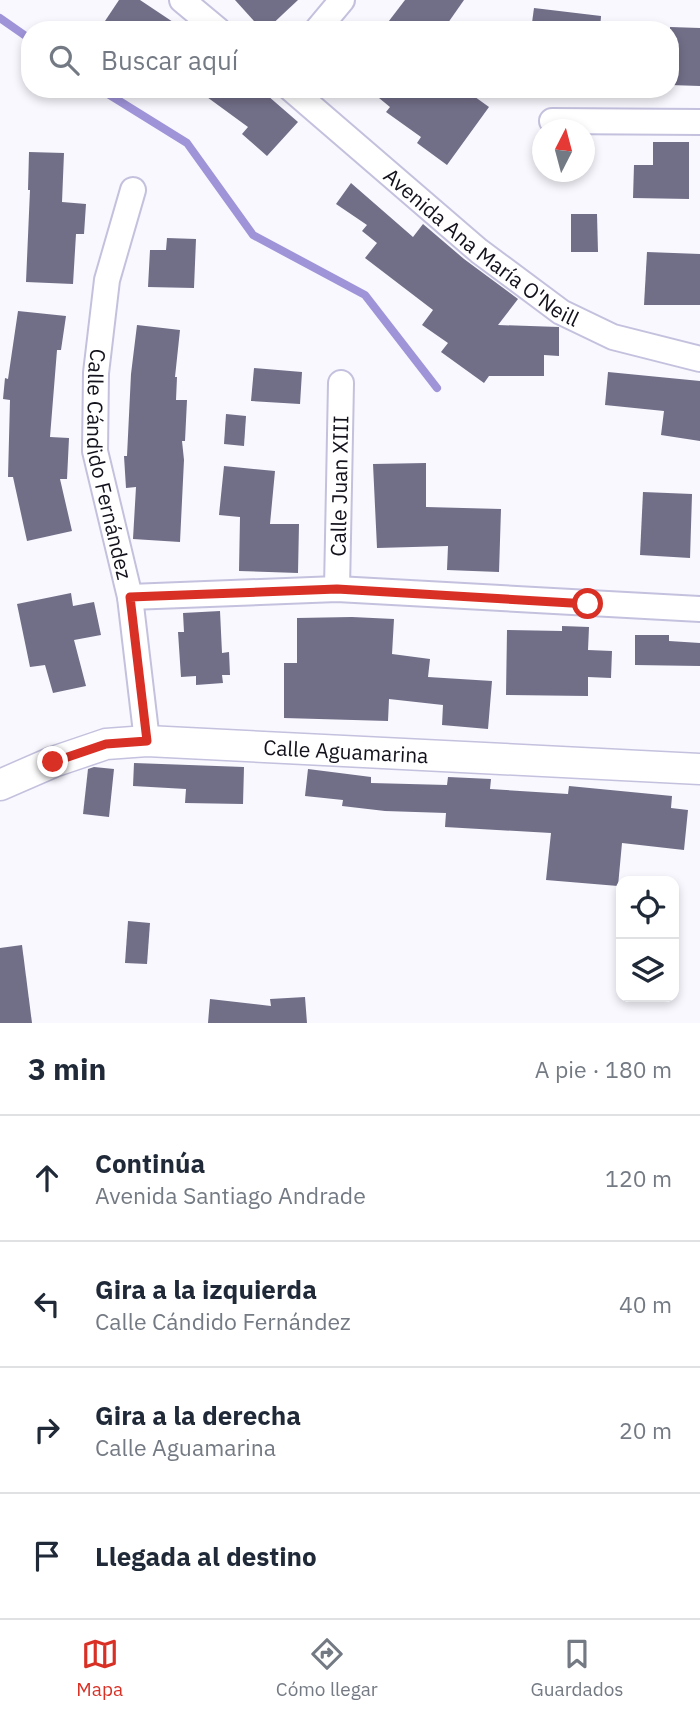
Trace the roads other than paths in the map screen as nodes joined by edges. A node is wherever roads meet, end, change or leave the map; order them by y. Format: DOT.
graph roads {
  1 [pos="181,0"];
  2 [pos="342,0"];
  3 [pos="207,21"];
  4 [pos="324,21"];
  5 [pos="301,98"];
  6 [pos="595,121"];
  7 [pos="700,122"];
  8 [pos="133,191"];
  9 [pos="700,359"];
  10 [pos="341,383"];
  11 [pos="337,589"];
  12 [pos="130,597"];
  13 [pos="700,609"];
  14 [pos="147,741"];
  15 [pos="700,769"];
  16 [pos="0,785"];
  1 -- 3 [label="street"];
  2 -- 4 [label="street"];
  5 -- 9 [label="street, Avenida Ana María O'Neill"];
  6 -- 7 [label="street"];
  8 -- 12 [label="street, Calle Cándido Fernández"];
  10 -- 11 [label="street, Calle Juan XIII"];
  11 -- 12 [label="street"];
  11 -- 13 [label="street"];
  12 -- 14 [label="street, Calle Cándido Fernández"];
  14 -- 15 [label="street, Calle Aguamarina"];
  14 -- 16 [label="street, Calle Aguamarina"];
}
